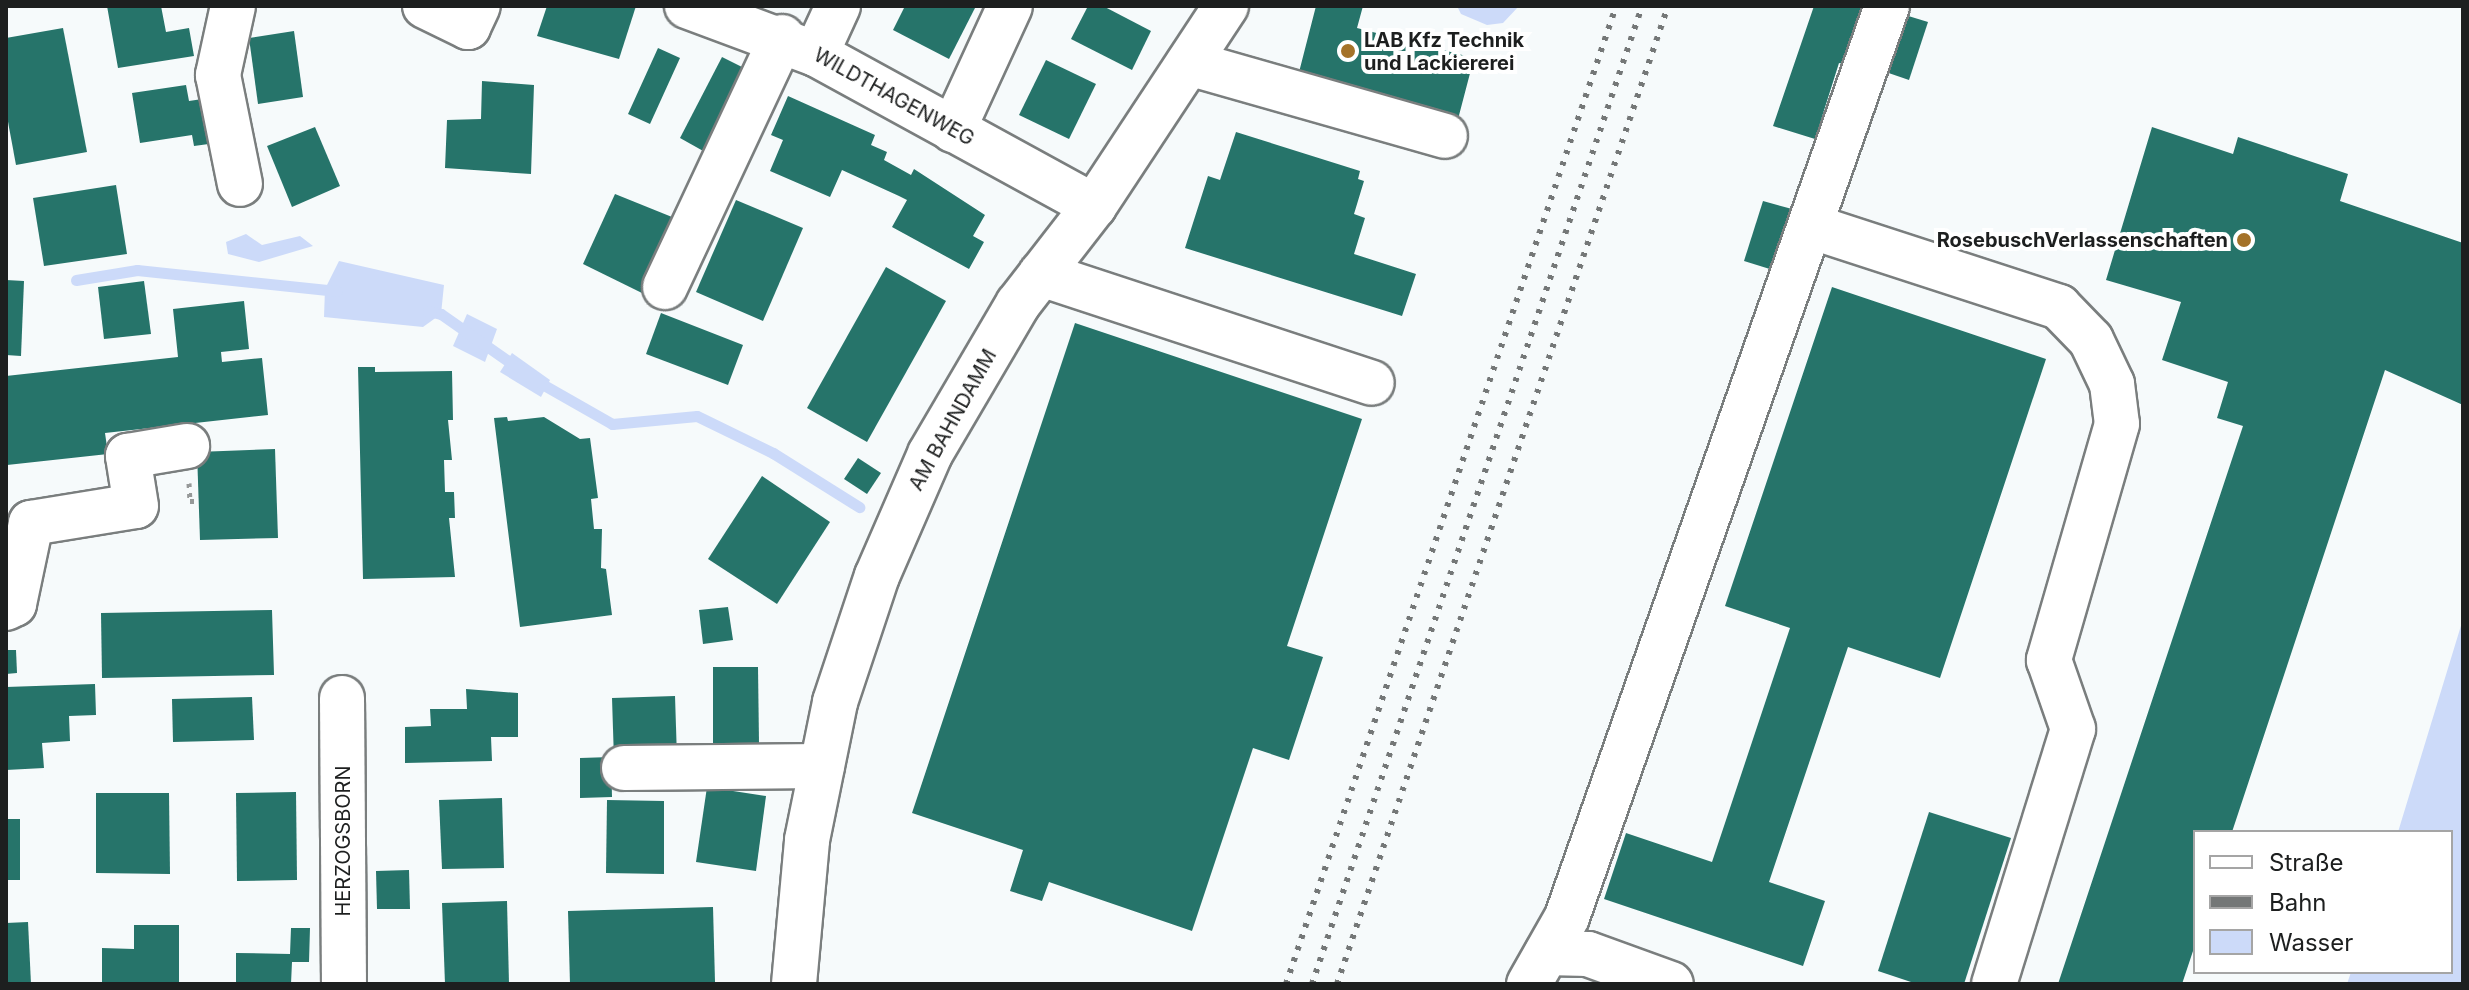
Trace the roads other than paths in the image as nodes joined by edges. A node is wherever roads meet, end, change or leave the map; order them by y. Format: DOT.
graph roads {
  1 [pos="233,6"];
  2 [pos="425,6"];
  3 [pos="478,6"];
  4 [pos="687,6"];
  5 [pos="838,6"];
  6 [pos="1010,6"];
  7 [pos="1226,6"];
  8 [pos="1887,6"];
  9 [pos="799,45"];
  10 [pos="1189,63"];
  11 [pos="953,130"];
  12 [pos="1445,136"];
  13 [pos="240,184"];
  14 [pos="1094,206"];
  15 [pos="1810,226"];
  16 [pos="1041,274"];
  17 [pos="665,287"];
  18 [pos="1372,383"];
  19 [pos="187,446"];
  20 [pos="6,608"];
  21 [pos="342,698"];
  22 [pos="822,766"];
  23 [pos="624,768"];
  24 [pos="1538,968"];
  25 [pos="344,984"];
  26 [pos="794,984"];
  27 [pos="1671,984"];
  28 [pos="1994,984"];
  1 -- 13 [label="street"];
  2 -- 3 [label="street"];
  4 -- 9 [label="street, WILDTHAGENWEG"];
  5 -- 9 [label="street"];
  6 -- 11 [label="street"];
  7 -- 10 [label="street, AM BAHNDAMM"];
  8 -- 15 [label="street"];
  9 -- 11 [label="street, WILDTHAGENWEG"];
  9 -- 17 [label="street"];
  10 -- 12 [label="street"];
  10 -- 14 [label="street, AM BAHNDAMM"];
  11 -- 14 [label="street, WILDTHAGENWEG"];
  14 -- 16 [label="street, AM BAHNDAMM"];
  15 -- 24 [label="street"];
  15 -- 28 [label="street"];
  16 -- 18 [label="street"];
  16 -- 22 [label="street, AM BAHNDAMM"];
  19 -- 20 [label="street"];
  21 -- 25 [label="street, HERZOGSBORN"];
  22 -- 23 [label="street"];
  22 -- 26 [label="street, AM BAHNDAMM"];
  24 -- 27 [label="street"];
}
